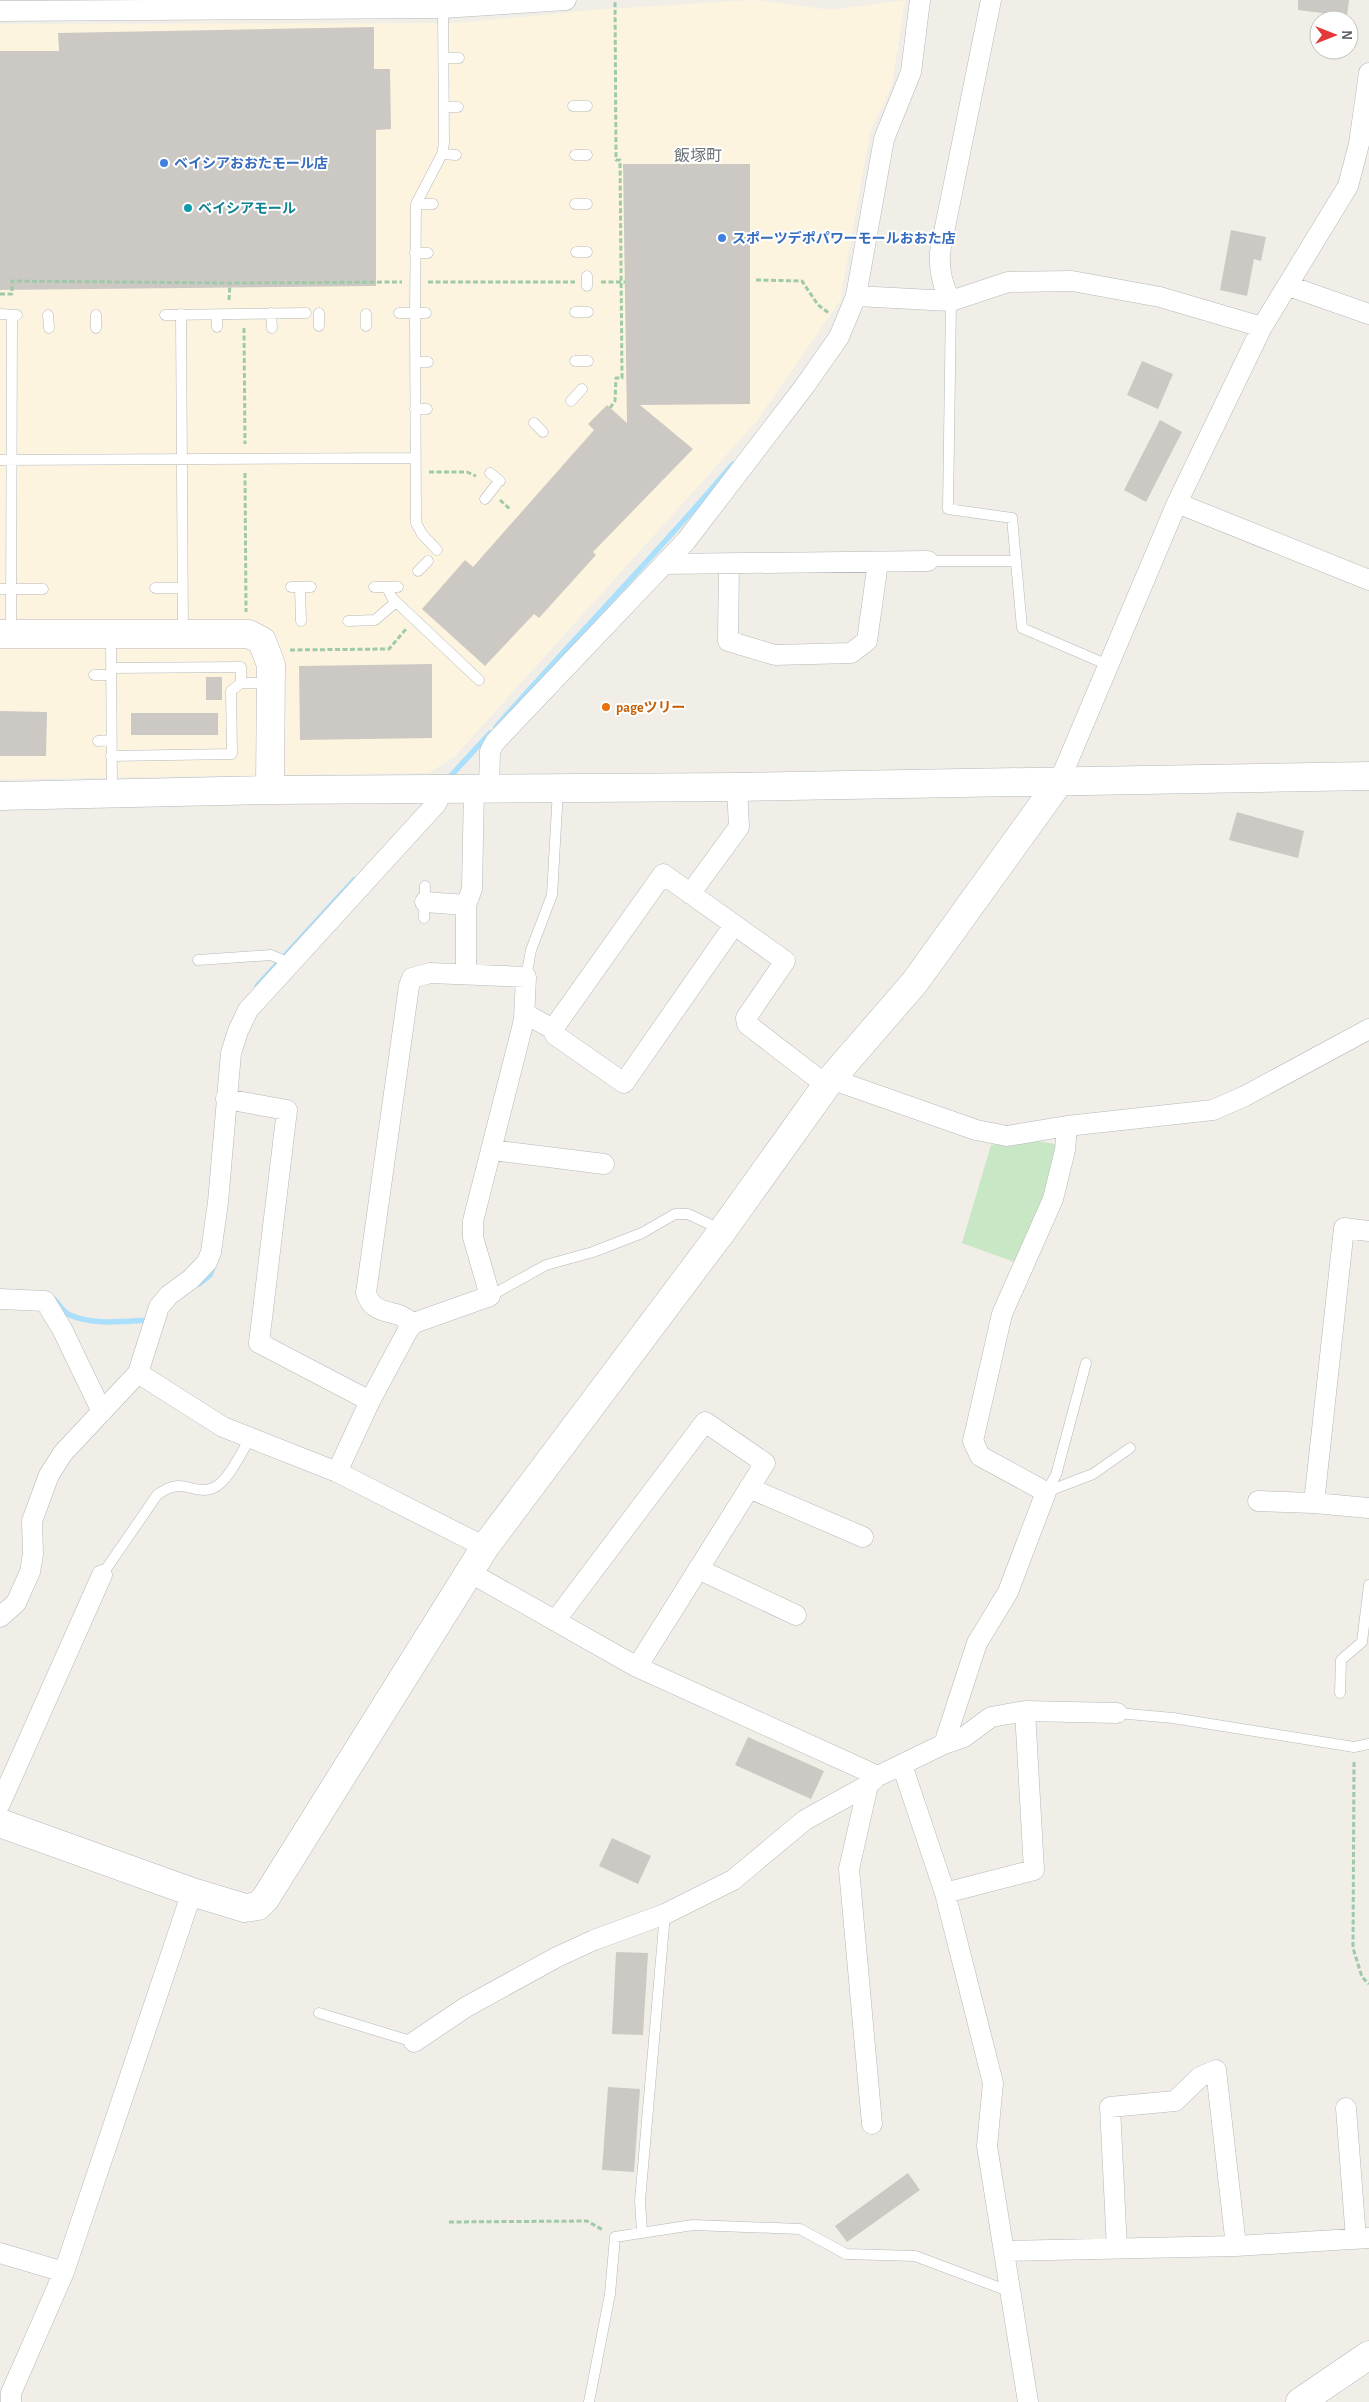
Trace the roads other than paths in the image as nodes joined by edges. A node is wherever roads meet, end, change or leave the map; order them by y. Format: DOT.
graph roads {
  1 [pos="566,0"];
  2 [pos="920,0"];
  3 [pos="991,0"];
  4 [pos="443,8"];
  5 [pos="0,11"];
  6 [pos="445,58"];
  7 [pos="459,58"];
  8 [pos="1369,74"];
  9 [pos="573,106"];
  10 [pos="587,106"];
  11 [pos="445,107"];
  12 [pos="458,107"];
  13 [pos="442,154"];
  14 [pos="456,155"];
  15 [pos="576,155"];
  16 [pos="587,155"];
  17 [pos="416,204"];
  18 [pos="433,204"];
  19 [pos="576,204"];
  20 [pos="587,204"];
  21 [pos="415,253"];
  22 [pos="428,253"];
  23 [pos="1289,286"];
  24 [pos="856,296"];
  25 [pos="951,301"];
  26 [pos="575,312"];
  27 [pos="588,312"];
  28 [pos="306,313"];
  29 [pos="319,313"];
  30 [pos="399,313"];
  31 [pos="420,313"];
  32 [pos="0,314"];
  33 [pos="48,314"];
  34 [pos="165,314"];
  35 [pos="181,314"];
  36 [pos="272,314"];
  37 [pos="366,314"];
  38 [pos="1369,314"];
  39 [pos="96,315"];
  40 [pos="217,315"];
  41 [pos="319,326"];
  42 [pos="366,326"];
  43 [pos="48,328"];
  44 [pos="96,328"];
  45 [pos="217,328"];
  46 [pos="272,328"];
  47 [pos="1262,328"];
  48 [pos="415,362"];
  49 [pos="428,362"];
  50 [pos="576,362"];
  51 [pos="588,362"];
  52 [pos="582,389"];
  53 [pos="571,401"];
  54 [pos="415,409"];
  55 [pos="427,409"];
  56 [pos="534,423"];
  57 [pos="543,432"];
  58 [pos="415,458"];
  59 [pos="181,459"];
  60 [pos="0,460"];
  61 [pos="12,460"];
  62 [pos="490,473"];
  63 [pos="493,489"];
  64 [pos="1177,504"];
  65 [pos="438,550"];
  66 [pos="428,561"];
  67 [pos="928,561"];
  68 [pos="1016,561"];
  69 [pos="878,562"];
  70 [pos="729,563"];
  71 [pos="664,564"];
  72 [pos="418,572"];
  73 [pos="1369,580"];
  74 [pos="300,587"];
  75 [pos="374,587"];
  76 [pos="155,588"];
  77 [pos="182,588"];
  78 [pos="0,589"];
  79 [pos="12,589"];
  80 [pos="43,589"];
  81 [pos="396,602"];
  82 [pos="301,621"];
  83 [pos="348,621"];
  84 [pos="6,634"];
  85 [pos="111,635"];
  86 [pos="183,635"];
  87 [pos="1108,665"];
  88 [pos="111,672"];
  89 [pos="94,674"];
  90 [pos="479,680"];
  91 [pos="271,683"];
  92 [pos="241,684"];
  93 [pos="111,740"];
  94 [pos="98,741"];
  95 [pos="111,756"];
  96 [pos="1369,776"];
  97 [pos="1059,782"];
  98 [pos="558,787"];
  99 [pos="737,787"];
  100 [pos="481,788"];
  101 [pos="270,790"];
  102 [pos="443,790"];
  103 [pos="112,793"];
  104 [pos="0,796"];
  105 [pos="690,894"];
  106 [pos="425,902"];
  107 [pos="466,905"];
  108 [pos="734,925"];
  109 [pos="198,960"];
  110 [pos="290,962"];
  111 [pos="466,973"];
  112 [pos="526,977"];
  113 [pos="524,1020"];
  114 [pos="553,1029"];
  115 [pos="1369,1029"];
  116 [pos="828,1082"];
  117 [pos="226,1099"];
  118 [pos="1067,1126"];
  119 [pos="492,1150"];
  120 [pos="604,1164"];
  121 [pos="723,1230"];
  122 [pos="1369,1231"];
  123 [pos="490,1296"];
  124 [pos="0,1299"];
  125 [pos="414,1323"];
  126 [pos="1086,1363"];
  127 [pos="138,1373"];
  128 [pos="370,1400"];
  129 [pos="102,1412"];
  130 [pos="250,1438"];
  131 [pos="1130,1448"];
  132 [pos="337,1472"];
  133 [pos="749,1488"];
  134 [pos="1046,1492"];
  135 [pos="1258,1501"];
  136 [pos="1314,1502"];
  137 [pos="1369,1508"];
  138 [pos="863,1537"];
  139 [pos="485,1547"];
  140 [pos="698,1570"];
  141 [pos="469,1572"];
  142 [pos="102,1575"];
  143 [pos="1369,1585"];
  144 [pos="796,1614"];
  145 [pos="0,1616"];
  146 [pos="555,1621"];
  147 [pos="637,1667"];
  148 [pos="1340,1692"];
  149 [pos="1025,1712"];
  150 [pos="1117,1713"];
  151 [pos="944,1744"];
  152 [pos="1369,1744"];
  153 [pos="902,1765"];
  154 [pos="873,1781"];
  155 [pos="0,1804"];
  156 [pos="0,1823"];
  157 [pos="192,1892"];
  158 [pos="944,1893"];
  159 [pos="665,1914"];
  160 [pos="319,2014"];
  161 [pos="414,2042"];
  162 [pos="1346,2108"];
  163 [pos="872,2124"];
  164 [pos="642,2232"];
  165 [pos="1362,2239"];
  166 [pos="1236,2246"];
  167 [pos="1117,2248"];
  168 [pos="1005,2251"];
  169 [pos="0,2254"];
  170 [pos="64,2272"];
  171 [pos="1011,2292"];
  172 [pos="1369,2355"];
  173 [pos="1369,2377"];
  174 [pos="7,2395"];
  175 [pos="589,2402"];
  176 [pos="1028,2402"];
  177 [pos="1300,2402"];
  178 [pos="1333,2402"];
  1 -- 4 [label="street"];
  2 -- 24 [label="street"];
  3 -- 25 [label="street"];
  4 -- 5 [label="street"];
  4 -- 6 [label="lane"];
  6 -- 7 [label="lane"];
  6 -- 11 [label="lane"];
  8 -- 23 [label="street"];
  9 -- 10 [label="lane"];
  11 -- 12 [label="lane"];
  11 -- 13 [label="lane"];
  13 -- 14 [label="lane"];
  13 -- 17 [label="lane"];
  15 -- 16 [label="lane"];
  17 -- 18 [label="lane"];
  17 -- 21 [label="lane"];
  19 -- 20 [label="lane"];
  21 -- 22 [label="lane"];
  21 -- 31 [label="lane"];
  23 -- 38 [label="street"];
  23 -- 47 [label="street"];
  24 -- 25 [label="street"];
  24 -- 71 [label="street"];
  25 -- 47 [label="street"];
  25 -- 68 [label="lane"];
  26 -- 27 [label="lane"];
  28 -- 36 [label="lane"];
  29 -- 41 [label="lane"];
  30 -- 31 [label="lane"];
  31 -- 48 [label="lane"];
  32 -- 61 [label="lane"];
  33 -- 43 [label="lane"];
  34 -- 35 [label="lane"];
  35 -- 40 [label="lane"];
  35 -- 59 [label="lane"];
  36 -- 40 [label="lane"];
  36 -- 46 [label="lane"];
  37 -- 42 [label="lane"];
  39 -- 44 [label="lane"];
  40 -- 45 [label="lane"];
  47 -- 64 [label="street"];
  48 -- 49 [label="lane"];
  48 -- 54 [label="lane"];
  50 -- 51 [label="lane"];
  52 -- 53 [label="lane"];
  54 -- 55 [label="lane"];
  54 -- 58 [label="lane"];
  56 -- 57 [label="lane"];
  58 -- 59 [label="lane"];
  58 -- 65 [label="lane"];
  59 -- 61 [label="lane"];
  59 -- 77 [label="lane"];
  60 -- 61 [label="lane"];
  61 -- 79 [label="lane"];
  62 -- 63 [label="lane"];
  64 -- 73 [label="street"];
  64 -- 87 [label="street"];
  66 -- 72 [label="lane"];
  67 -- 68 [label="lane"];
  67 -- 69 [label="street"];
  68 -- 87 [label="lane"];
  69 -- 70 [label="street"];
  69 -- 70 [label="street"];
  70 -- 71 [label="street"];
  71 -- 100 [label="street"];
  74 -- 82 [label="lane"];
  75 -- 81 [label="lane"];
  76 -- 77 [label="lane"];
  77 -- 86 [label="lane"];
  78 -- 79 [label="lane"];
  79 -- 80 [label="lane"];
  79 -- 84 [label="lane"];
  81 -- 83 [label="lane"];
  81 -- 90 [label="lane"];
  84 -- 85 [label="street"];
  85 -- 86 [label="street"];
  85 -- 88 [label="lane"];
  86 -- 91 [label="street"];
  87 -- 97 [label="street"];
  88 -- 89 [label="lane"];
  88 -- 92 [label="lane"];
  88 -- 93 [label="lane"];
  91 -- 92 [label="lane"];
  91 -- 101 [label="street"];
  92 -- 95 [label="lane"];
  93 -- 94 [label="lane"];
  93 -- 95 [label="lane"];
  95 -- 103 [label="lane"];
  96 -- 97 [label="street"];
  97 -- 99 [label="street"];
  97 -- 116 [label="street"];
  98 -- 99 [label="street"];
  98 -- 100 [label="street"];
  98 -- 112 [label="lane"];
  99 -- 105 [label="street"];
  100 -- 102 [label="street"];
  100 -- 107 [label="street"];
  101 -- 102 [label="street"];
  101 -- 103 [label="street"];
  102 -- 110 [label="street"];
  103 -- 104 [label="street"];
  105 -- 108 [label="street"];
  105 -- 114 [label="street"];
  106 -- 107 [label="street"];
  107 -- 111 [label="street"];
  108 -- 114 [label="street"];
  108 -- 116 [label="street"];
  109 -- 110 [label="lane"];
  110 -- 117 [label="street"];
  111 -- 112 [label="street"];
  111 -- 125 [label="street"];
  112 -- 113 [label="street"];
  113 -- 114 [label="street"];
  113 -- 119 [label="street"];
  115 -- 118 [label="street"];
  116 -- 118 [label="street"];
  116 -- 121 [label="street"];
  117 -- 127 [label="street"];
  117 -- 128 [label="street"];
  118 -- 134 [label="street"];
  119 -- 120 [label="street"];
  119 -- 123 [label="street"];
  121 -- 123 [label="lane"];
  121 -- 139 [label="street"];
  122 -- 136 [label="street"];
  123 -- 125 [label="street"];
  124 -- 129 [label="street"];
  125 -- 128 [label="street"];
  126 -- 134 [label="lane"];
  127 -- 129 [label="street"];
  127 -- 130 [label="street"];
  128 -- 132 [label="street"];
  129 -- 145 [label="street"];
  130 -- 132 [label="street"];
  130 -- 142 [label="lane"];
  131 -- 134 [label="lane"];
  132 -- 139 [label="street"];
  133 -- 138 [label="street"];
  133 -- 140 [label="street"];
  133 -- 146 [label="street"];
  134 -- 151 [label="street"];
  135 -- 136 [label="street"];
  136 -- 137 [label="street"];
  139 -- 141 [label="street"];
  140 -- 144 [label="street"];
  140 -- 147 [label="street"];
  141 -- 146 [label="street"];
  141 -- 157 [label="street"];
  142 -- 155 [label="street"];
  143 -- 148 [label="lane"];
  146 -- 147 [label="street"];
  147 -- 154 [label="street"];
  149 -- 150 [label="street"];
  149 -- 151 [label="street"];
  149 -- 158 [label="street"];
  150 -- 152 [label="lane"];
  151 -- 153 [label="street"];
  153 -- 154 [label="street"];
  153 -- 158 [label="street"];
  154 -- 159 [label="street"];
  154 -- 163 [label="street"];
  156 -- 157 [label="street"];
  157 -- 170 [label="street"];
  158 -- 168 [label="street"];
  159 -- 161 [label="street"];
  159 -- 164 [label="lane"];
  160 -- 161 [label="lane"];
  162 -- 165 [label="street"];
  164 -- 171 [label="lane"];
  164 -- 175 [label="lane"];
  165 -- 166 [label="street"];
  166 -- 167 [label="street"];
  166 -- 167 [label="street"];
  167 -- 168 [label="street"];
  168 -- 171 [label="street"];
  169 -- 170 [label="street"];
  170 -- 174 [label="street"];
  171 -- 176 [label="street"];
  172 -- 177 [label="street"];
  173 -- 178 [label="street"];
}
